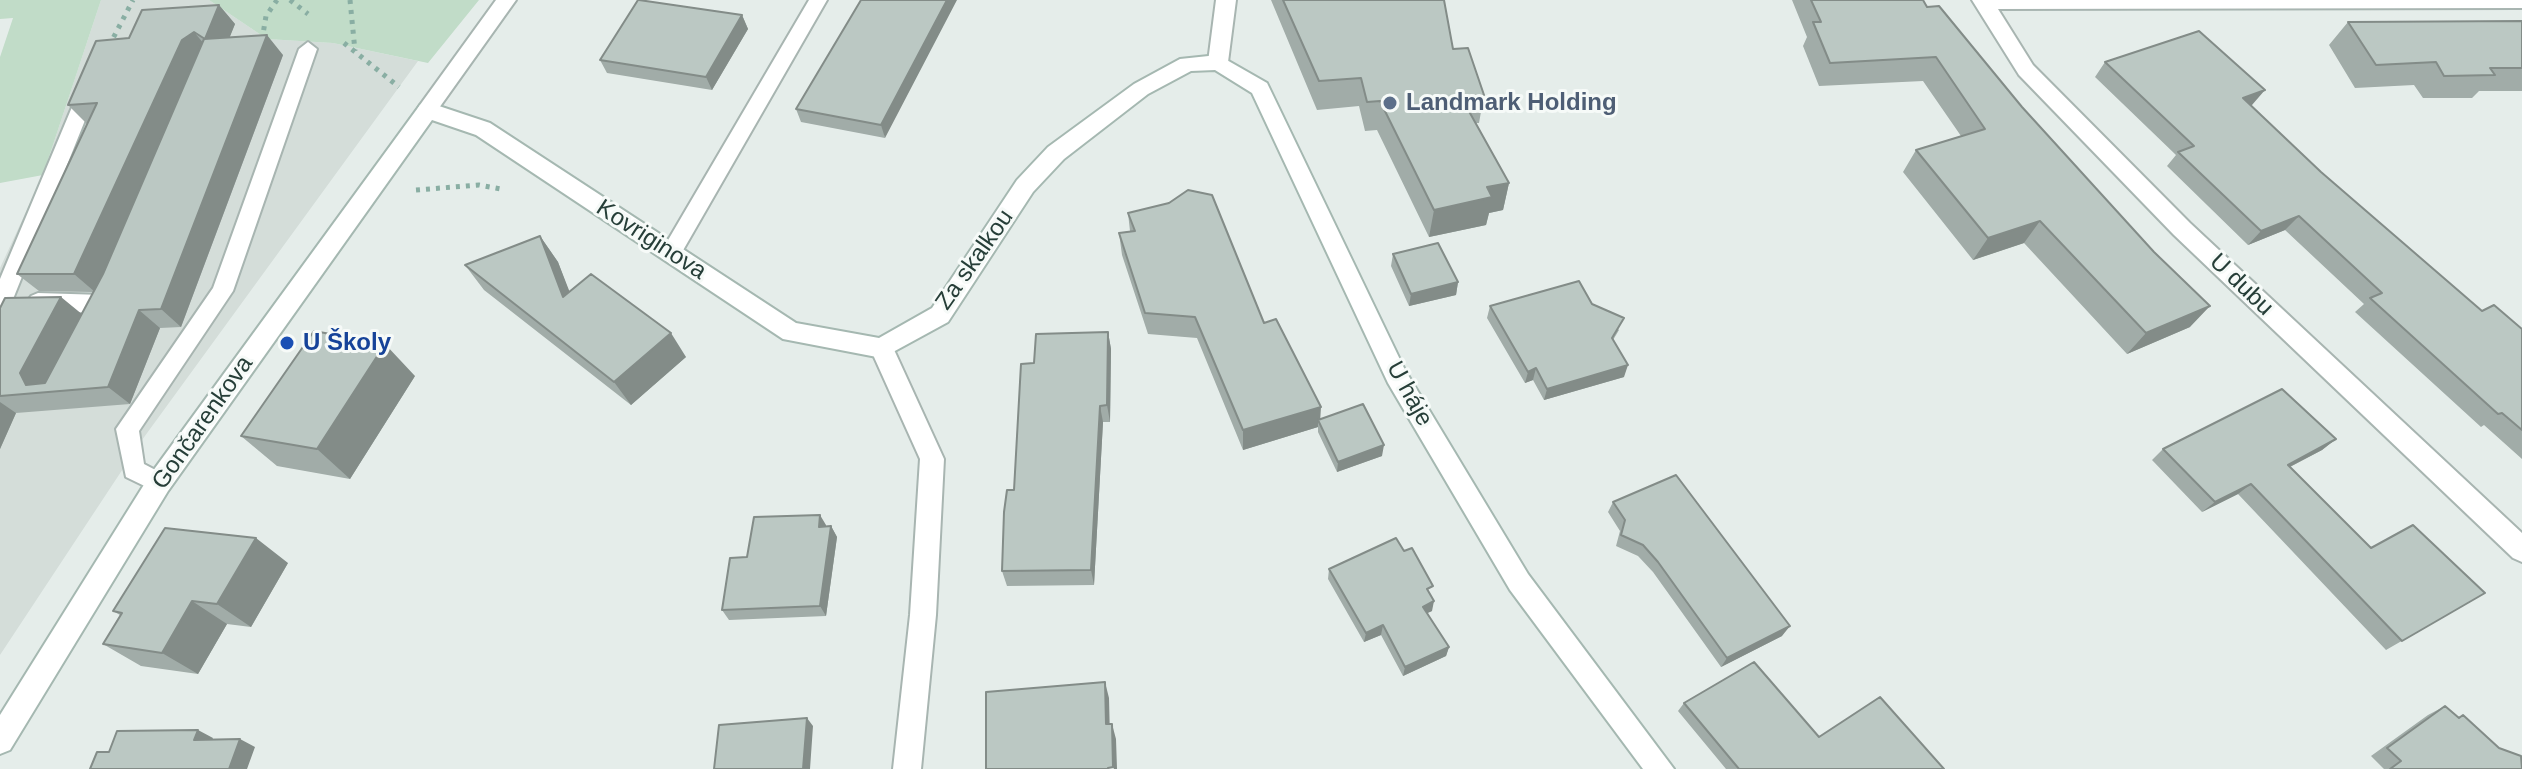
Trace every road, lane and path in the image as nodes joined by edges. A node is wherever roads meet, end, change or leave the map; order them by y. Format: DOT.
graph roads {
  1 [pos="133,0"];
  2 [pos="290,0"];
  3 [pos="350,0"];
  4 [pos="506,0"];
  5 [pos="818,0"];
  6 [pos="1226,0"];
  7 [pos="1982,1"];
  8 [pos="2522,1"];
  9 [pos="312,17"];
  10 [pos="334,35"];
  11 [pos="308,49"];
  12 [pos="355,52"];
  13 [pos="1218,62"];
  14 [pos="94,75"];
  15 [pos="427,110"];
  16 [pos="504,189"];
  17 [pos="354,209"];
  18 [pos="671,253"];
  19 [pos="1,303"];
  20 [pos="90,329"];
  21 [pos="882,348"];
  22 [pos="159,483"];
  23 [pos="2522,550"];
  24 [pos="0,740"];
  25 [pos="907,769"];
  26 [pos="1660,769"];
  1 -- 14 [label="path"];
  2 -- 9 [label="path"];
  3 -- 12 [label="path"];
  4 -- 15 [label="street, Gončarenkova"];
  5 -- 18 [label="lane"];
  6 -- 13 [label="street"];
  7 -- 8 [label="street"];
  7 -- 23 [label="street, U dubu"];
  10 -- 12 [label="path"];
  11 -- 22 [label="lane"];
  12 -- 15 [label="path"];
  13 -- 21 [label="street, Za skalkou"];
  13 -- 26 [label="street, U háje"];
  14 -- 19 [label="lane"];
  15 -- 17 [label="street, Gončarenkova"];
  15 -- 18 [label="street, Kovriginova"];
  16 -- 17 [label="path"];
  17 -- 22 [label="street, Gončarenkova"];
  18 -- 21 [label="street, Kovriginova"];
  19 -- 20 [label="lane"];
  21 -- 25 [label="street"];
  22 -- 24 [label="street, Gončarenkova"];
}
